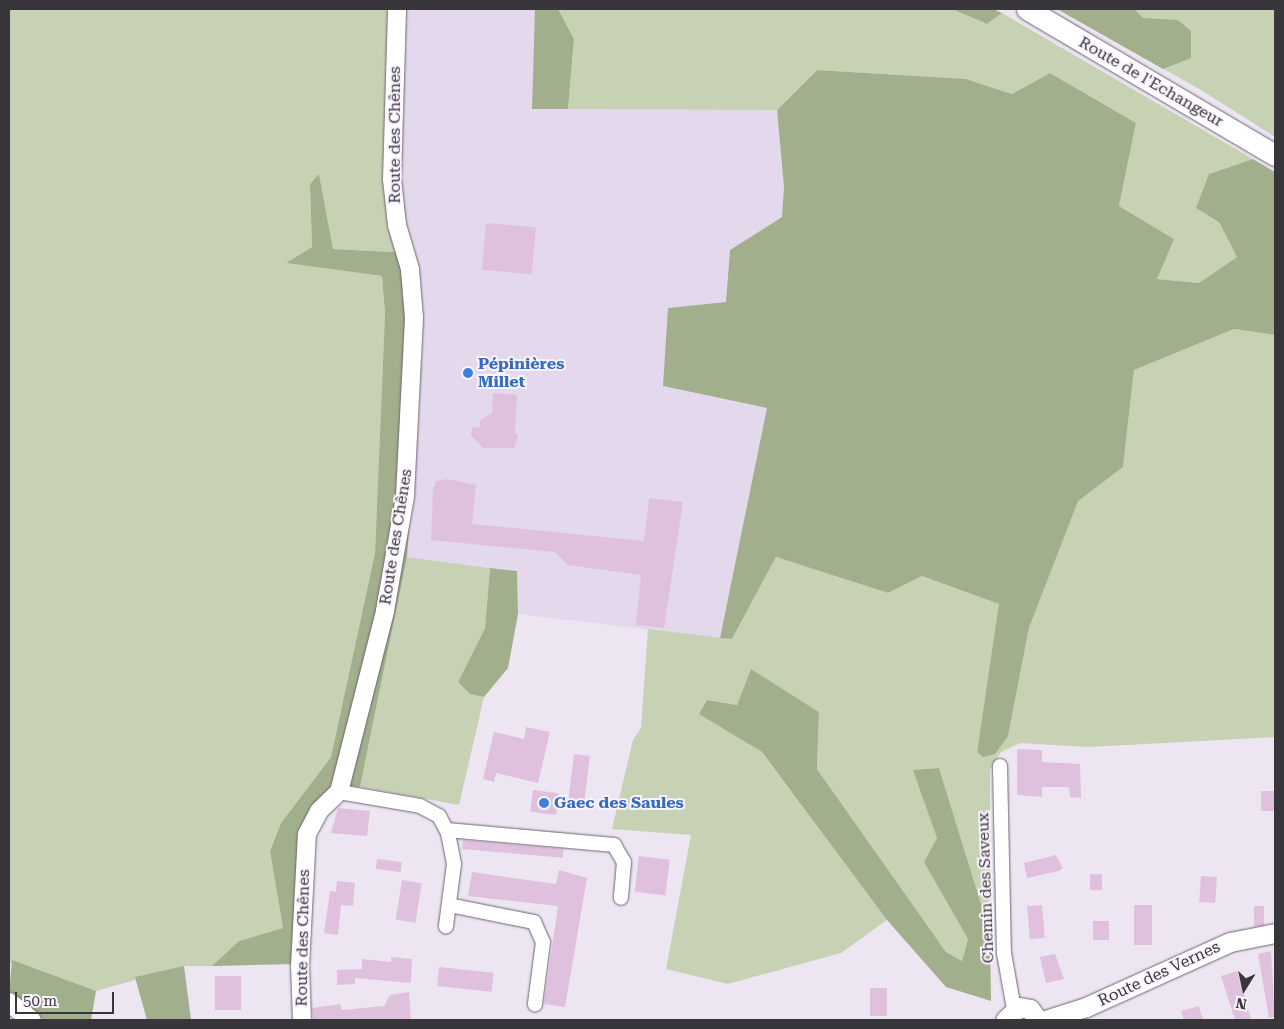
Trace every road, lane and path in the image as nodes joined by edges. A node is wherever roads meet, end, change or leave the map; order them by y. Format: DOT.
graph roads {
  1 [pos="397,9"];
  2 [pos="1027,9"];
  3 [pos="1275,155"];
  4 [pos="1000,766"];
  5 [pos="339,792"];
  6 [pos="446,830"];
  7 [pos="621,898"];
  8 [pos="449,905"];
  9 [pos="446,926"];
  10 [pos="1275,933"];
  11 [pos="9,1002"];
  12 [pos="535,1004"];
  13 [pos="1010,1015"];
  14 [pos="32,1020"];
  15 [pos="302,1020"];
  16 [pos="1038,1020"];
  17 [pos="1045,1020"];
  1 -- 5 [label="street, Route des Chênes"];
  2 -- 3 [label="main road, Route de l'Echangeur"];
  4 -- 13 [label="street, Chemin des Saveux"];
  5 -- 6 [label="street"];
  5 -- 15 [label="street, Route des Chênes"];
  6 -- 7 [label="street"];
  6 -- 8 [label="street"];
  8 -- 9 [label="street"];
  8 -- 12 [label="street"];
  10 -- 17 [label="main road, Route des Vernes"];
  11 -- 14 [label="main road"];
  13 -- 16 [label="main road"];
}
